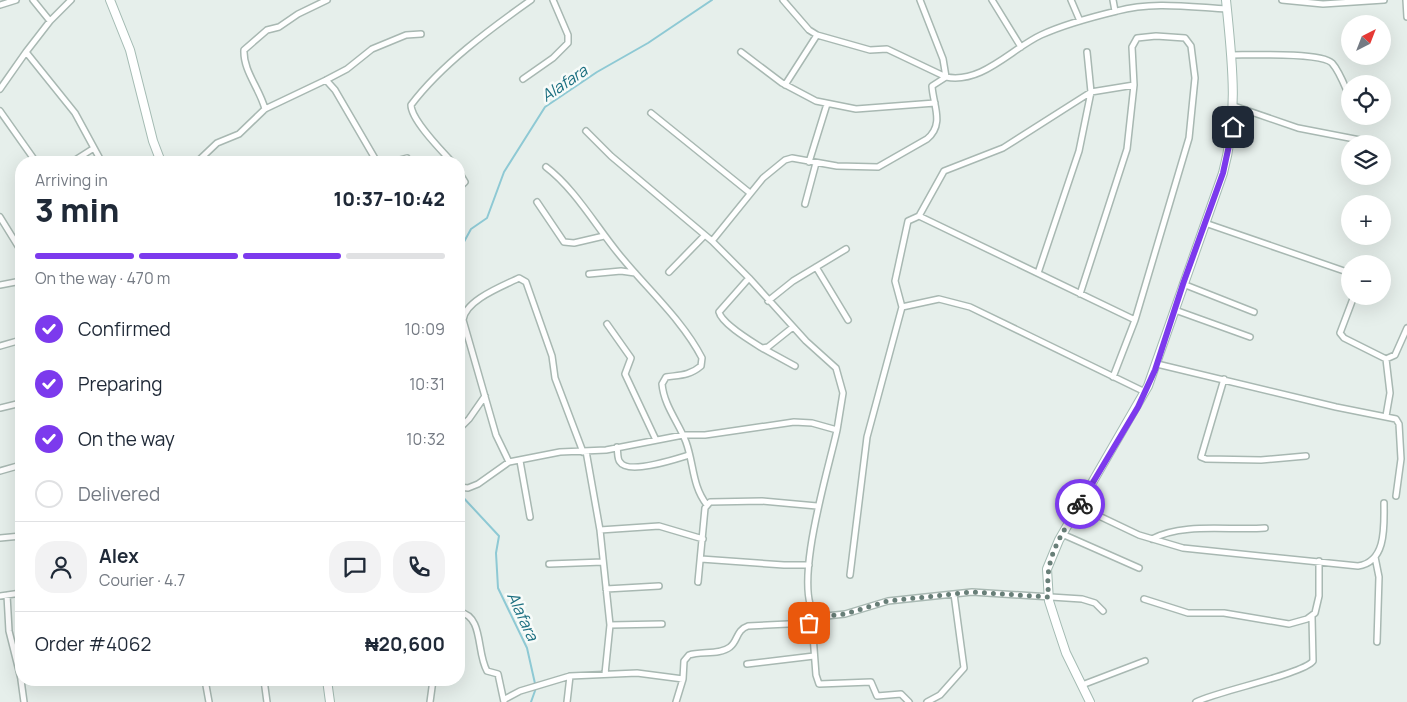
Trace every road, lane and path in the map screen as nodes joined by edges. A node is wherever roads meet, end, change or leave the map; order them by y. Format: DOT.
graph roads {
  1 [pos="16,0"];
  2 [pos="33,0"];
  3 [pos="71,0"];
  4 [pos="110,0"];
  5 [pos="327,0"];
  6 [pos="531,0"];
  7 [pos="553,0"];
  8 [pos="783,0"];
  9 [pos="920,0"];
  10 [pos="992,0"];
  11 [pos="1070,0"];
  12 [pos="1113,0"];
  13 [pos="1226,0"];
  14 [pos="1282,0"];
  15 [pos="1384,0"];
  16 [pos="1406,0"];
  17 [pos="1357,1"];
  18 [pos="0,5"];
  19 [pos="1227,9"];
  20 [pos="1115,11"];
  21 [pos="1407,17"];
  22 [pos="50,21"];
  23 [pos="1080,21"];
  24 [pos="421,34"];
  25 [pos="816,35"];
  26 [pos="1021,47"];
  27 [pos="26,52"];
  28 [pos="741,52"];
  29 [pos="1087,52"];
  30 [pos="1232,55"];
  31 [pos="946,77"];
  32 [pos="523,79"];
  33 [pos="326,80"];
  34 [pos="1341,80"];
  35 [pos="785,85"];
  36 [pos="1134,85"];
  37 [pos="0,89"];
  38 [pos="1091,92"];
  39 [pos="935,103"];
  40 [pos="827,104"];
  41 [pos="1234,106"];
  42 [pos="265,109"];
  43 [pos="0,111"];
  44 [pos="651,113"];
  45 [pos="586,131"];
  46 [pos="1341,136"];
  47 [pos="94,148"];
  48 [pos="32,156"];
  49 [pos="81,156"];
  50 [pos="100,156"];
  51 [pos="159,156"];
  52 [pos="202,156"];
  53 [pos="373,156"];
  54 [pos="447,156"];
  55 [pos="809,162"];
  56 [pos="816,163"];
  57 [pos="546,167"];
  58 [pos="750,193"];
  59 [pos="537,202"];
  60 [pos="805,204"];
  61 [pos="0,216"];
  62 [pos="919,216"];
  63 [pos="1205,223"];
  64 [pos="604,236"];
  65 [pos="704,236"];
  66 [pos="15,241"];
  67 [pos="712,242"];
  68 [pos="846,249"];
  69 [pos="816,267"];
  70 [pos="1341,270"];
  71 [pos="669,272"];
  72 [pos="636,273"];
  73 [pos="1038,273"];
  74 [pos="588,274"];
  75 [pos="749,278"];
  76 [pos="15,282"];
  77 [pos="1183,284"];
  78 [pos="0,285"];
  79 [pos="1080,294"];
  80 [pos="768,301"];
  81 [pos="1350,305"];
  82 [pos="902,307"];
  83 [pos="465,310"];
  84 [pos="1175,310"];
  85 [pos="1254,312"];
  86 [pos="848,320"];
  87 [pos="1135,320"];
  88 [pos="465,324"];
  89 [pos="608,324"];
  90 [pos="793,328"];
  91 [pos="1407,328"];
  92 [pos="1250,337"];
  93 [pos="15,342"];
  94 [pos="0,346"];
  95 [pos="762,348"];
  96 [pos="1386,359"];
  97 [pos="1157,364"];
  98 [pos="795,366"];
  99 [pos="1113,377"];
  100 [pos="1224,379"];
  101 [pos="1145,392"];
  102 [pos="485,396"];
  103 [pos="15,404"];
  104 [pos="0,408"];
  105 [pos="1386,416"];
  106 [pos="465,423"];
  107 [pos="837,430"];
  108 [pos="683,435"];
  109 [pos="656,440"];
  110 [pos="617,447"];
  111 [pos="585,452"];
  112 [pos="689,455"];
  113 [pos="1306,456"];
  114 [pos="520,461"];
  115 [pos="509,462"];
  116 [pos="15,467"];
  117 [pos="0,471"];
  118 [pos="465,487"];
  119 [pos="1396,496"];
  120 [pos="1384,504"];
  121 [pos="707,505"];
  122 [pos="817,506"];
  123 [pos="1078,506"];
  124 [pos="530,518"];
  125 [pos="1265,528"];
  126 [pos="600,530"];
  127 [pos="1062,534"];
  128 [pos="15,537"];
  129 [pos="0,538"];
  130 [pos="703,539"];
  131 [pos="1151,539"];
  132 [pos="1375,557"];
  133 [pos="701,559"];
  134 [pos="603,562"];
  135 [pos="1319,562"];
  136 [pos="549,564"];
  137 [pos="808,565"];
  138 [pos="1139,568"];
  139 [pos="850,575"];
  140 [pos="698,582"];
  141 [pos="659,586"];
  142 [pos="606,589"];
  143 [pos="15,594"];
  144 [pos="954,594"];
  145 [pos="7,595"];
  146 [pos="0,596"];
  147 [pos="1049,597"];
  148 [pos="1144,599"];
  149 [pos="1103,611"];
  150 [pos="465,613"];
  151 [pos="817,617"];
  152 [pos="1312,617"];
  153 [pos="812,622"];
  154 [pos="662,624"];
  155 [pos="610,625"];
  156 [pos="1377,642"];
  157 [pos="15,653"];
  158 [pos="814,656"];
  159 [pos="1145,661"];
  160 [pos="747,664"];
  161 [pos="605,674"];
  162 [pos="570,676"];
  163 [pos="684,679"];
  164 [pos="1082,685"];
  165 [pos="22,686"];
  166 [pos="206,686"];
  167 [pos="265,686"];
  168 [pos="328,686"];
  169 [pos="431,686"];
  170 [pos="505,700"];
  171 [pos="24,702"];
  172 [pos="209,702"];
  173 [pos="266,702"];
  174 [pos="330,702"];
  175 [pos="430,702"];
  176 [pos="567,702"];
  177 [pos="676,702"];
  178 [pos="909,702"];
  179 [pos="927,702"];
  180 [pos="1090,702"];
  181 [pos="1196,702"];
  1 -- 18 [label="street"];
  2 -- 22 [label="street"];
  3 -- 22 [label="street"];
  4 -- 51 [label="street"];
  5 -- 42 [label="street"];
  6 -- 54 [label="street"];
  7 -- 32 [label="street"];
  8 -- 25 [label="street"];
  9 -- 31 [label="street"];
  10 -- 26 [label="street"];
  11 -- 23 [label="street"];
  12 -- 20 [label="street"];
  13 -- 19 [label="street"];
  14 -- 17 [label="street"];
  15 -- 17 [label="street"];
  16 -- 21 [label="street"];
  19 -- 20 [label="street"];
  19 -- 30 [label="street"];
  20 -- 23 [label="street"];
  22 -- 27 [label="street"];
  23 -- 26 [label="street"];
  24 -- 33 [label="street"];
  25 -- 31 [label="street"];
  25 -- 35 [label="street"];
  26 -- 31 [label="street"];
  27 -- 37 [label="street"];
  27 -- 47 [label="street"];
  28 -- 35 [label="street"];
  29 -- 38 [label="street"];
  30 -- 34 [label="street"];
  30 -- 41 [label="street"];
  31 -- 39 [label="street"];
  33 -- 42 [label="street"];
  33 -- 53 [label="street"];
  35 -- 40 [label="street"];
  36 -- 38 [label="street"];
  36 -- 79 [label="street"];
  36 -- 87 [label="street"];
  38 -- 62 [label="street"];
  38 -- 73 [label="street"];
  39 -- 40 [label="street"];
  39 -- 56 [label="street"];
  40 -- 55 [label="street"];
  41 -- 46 [label="street"];
  41 -- 63 [label="street"];
  42 -- 52 [label="street"];
  43 -- 48 [label="street"];
  44 -- 58 [label="street"];
  45 -- 65 [label="street"];
  47 -- 49 [label="street"];
  47 -- 50 [label="street"];
  55 -- 56 [label="street"];
  55 -- 58 [label="street"];
  56 -- 60 [label="street"];
  57 -- 64 [label="street"];
  58 -- 67 [label="street"];
  59 -- 64 [label="street"];
  61 -- 66 [label="street"];
  62 -- 73 [label="street"];
  62 -- 82 [label="street"];
  63 -- 70 [label="street"];
  63 -- 77 [label="street"];
  64 -- 72 [label="street"];
  65 -- 67 [label="street"];
  65 -- 71 [label="street"];
  67 -- 75 [label="street"];
  68 -- 69 [label="street"];
  69 -- 80 [label="street"];
  69 -- 86 [label="street"];
  72 -- 74 [label="street"];
  72 -- 108 [label="street"];
  73 -- 79 [label="street"];
  75 -- 80 [label="street"];
  75 -- 95 [label="street"];
  76 -- 78 [label="street"];
  77 -- 84 [label="street"];
  77 -- 85 [label="street"];
  79 -- 87 [label="street"];
  80 -- 90 [label="street"];
  81 -- 96 [label="street"];
  82 -- 99 [label="street"];
  82 -- 139 [label="street"];
  83 -- 111 [label="street"];
  84 -- 92 [label="street"];
  84 -- 97 [label="street"];
  87 -- 99 [label="street"];
  88 -- 102 [label="street"];
  89 -- 109 [label="street"];
  90 -- 95 [label="street"];
  90 -- 107 [label="street"];
  91 -- 96 [label="street"];
  93 -- 94 [label="street"];
  95 -- 98 [label="street"];
  96 -- 105 [label="street"];
  97 -- 100 [label="street"];
  97 -- 101 [label="street"];
  99 -- 101 [label="street"];
  100 -- 105 [label="street"];
  100 -- 113 [label="street"];
  101 -- 123 [label="street"];
  102 -- 106 [label="street"];
  102 -- 115 [label="street"];
  103 -- 104 [label="street"];
  105 -- 119 [label="street"];
  107 -- 108 [label="street"];
  107 -- 122 [label="street"];
  108 -- 109 [label="street"];
  108 -- 112 [label="street"];
  109 -- 110 [label="street"];
  110 -- 111 [label="street"];
  110 -- 112 [label="street"];
  111 -- 114 [label="street"];
  111 -- 126 [label="street"];
  112 -- 121 [label="street"];
  114 -- 115 [label="street"];
  114 -- 124 [label="street"];
  115 -- 118 [label="street"];
  116 -- 117 [label="street"];
  120 -- 132 [label="street"];
  121 -- 122 [label="street"];
  121 -- 130 [label="street"];
  122 -- 137 [label="street"];
  123 -- 127 [label="street"];
  123 -- 131 [label="street"];
  125 -- 131 [label="street"];
  126 -- 130 [label="street"];
  126 -- 134 [label="street"];
  127 -- 138 [label="street"];
  127 -- 147 [label="street"];
  128 -- 129 [label="street"];
  130 -- 133 [label="street"];
  131 -- 135 [label="street"];
  132 -- 135 [label="street"];
  132 -- 156 [label="street"];
  133 -- 137 [label="street"];
  133 -- 140 [label="street"];
  134 -- 136 [label="street"];
  134 -- 142 [label="street"];
  135 -- 152 [label="street"];
  137 -- 151 [label="street"];
  141 -- 142 [label="street"];
  142 -- 155 [label="street"];
  143 -- 145 [label="street"];
  144 -- 147 [label="street"];
  144 -- 151 [label="street"];
  144 -- 179 [label="street"];
  145 -- 146 [label="street"];
  145 -- 157 [label="street"];
  147 -- 149 [label="street"];
  147 -- 164 [label="street"];
  148 -- 152 [label="street"];
  150 -- 170 [label="street"];
  151 -- 153 [label="street"];
  152 -- 181 [label="street"];
  153 -- 158 [label="street"];
  153 -- 163 [label="street"];
  154 -- 155 [label="street"];
  155 -- 161 [label="street"];
  158 -- 160 [label="street"];
  158 -- 178 [label="street"];
  159 -- 164 [label="street"];
  161 -- 162 [label="street"];
  161 -- 163 [label="street"];
  162 -- 170 [label="street"];
  162 -- 176 [label="street"];
  163 -- 177 [label="street"];
  164 -- 180 [label="street"];
  165 -- 171 [label="street"];
  166 -- 172 [label="street"];
  167 -- 173 [label="street"];
  168 -- 174 [label="street"];
  169 -- 175 [label="street"];
}
